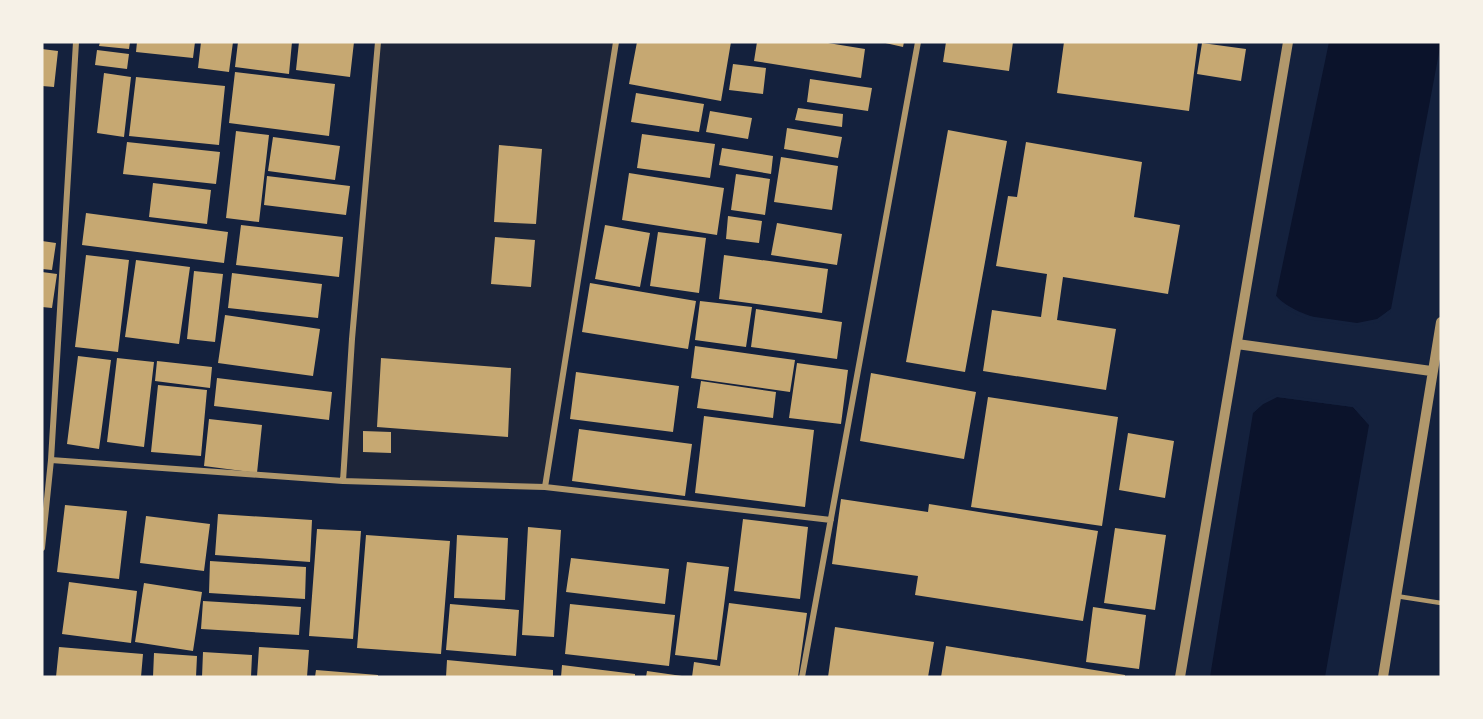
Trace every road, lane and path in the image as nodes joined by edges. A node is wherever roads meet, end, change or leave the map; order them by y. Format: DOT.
graph roads {
  1 [pos="76,42"];
  2 [pos="378,42"];
  3 [pos="616,42"];
  4 [pos="918,42"];
  5 [pos="1288,42"];
  6 [pos="1441,322"];
  7 [pos="1238,344"];
  8 [pos="1431,371"];
  9 [pos="51,460"];
  10 [pos="343,481"];
  11 [pos="545,487"];
  12 [pos="831,520"];
  13 [pos="42,548"];
  14 [pos="1396,596"];
  15 [pos="1441,603"];
  16 [pos="802,677"];
  17 [pos="1180,677"];
  18 [pos="1383,677"];
  1 -- 9 [label="street"];
  2 -- 10 [label="street"];
  3 -- 11 [label="street"];
  4 -- 12 [label="street"];
  5 -- 7 [label="street"];
  6 -- 8 [label="street"];
  7 -- 8 [label="street"];
  7 -- 17 [label="street"];
  8 -- 14 [label="street"];
  9 -- 10 [label="street"];
  9 -- 13 [label="street"];
  10 -- 11 [label="street"];
  11 -- 12 [label="street"];
  12 -- 16 [label="street"];
  14 -- 15 [label="lane"];
  14 -- 18 [label="street"];
}
